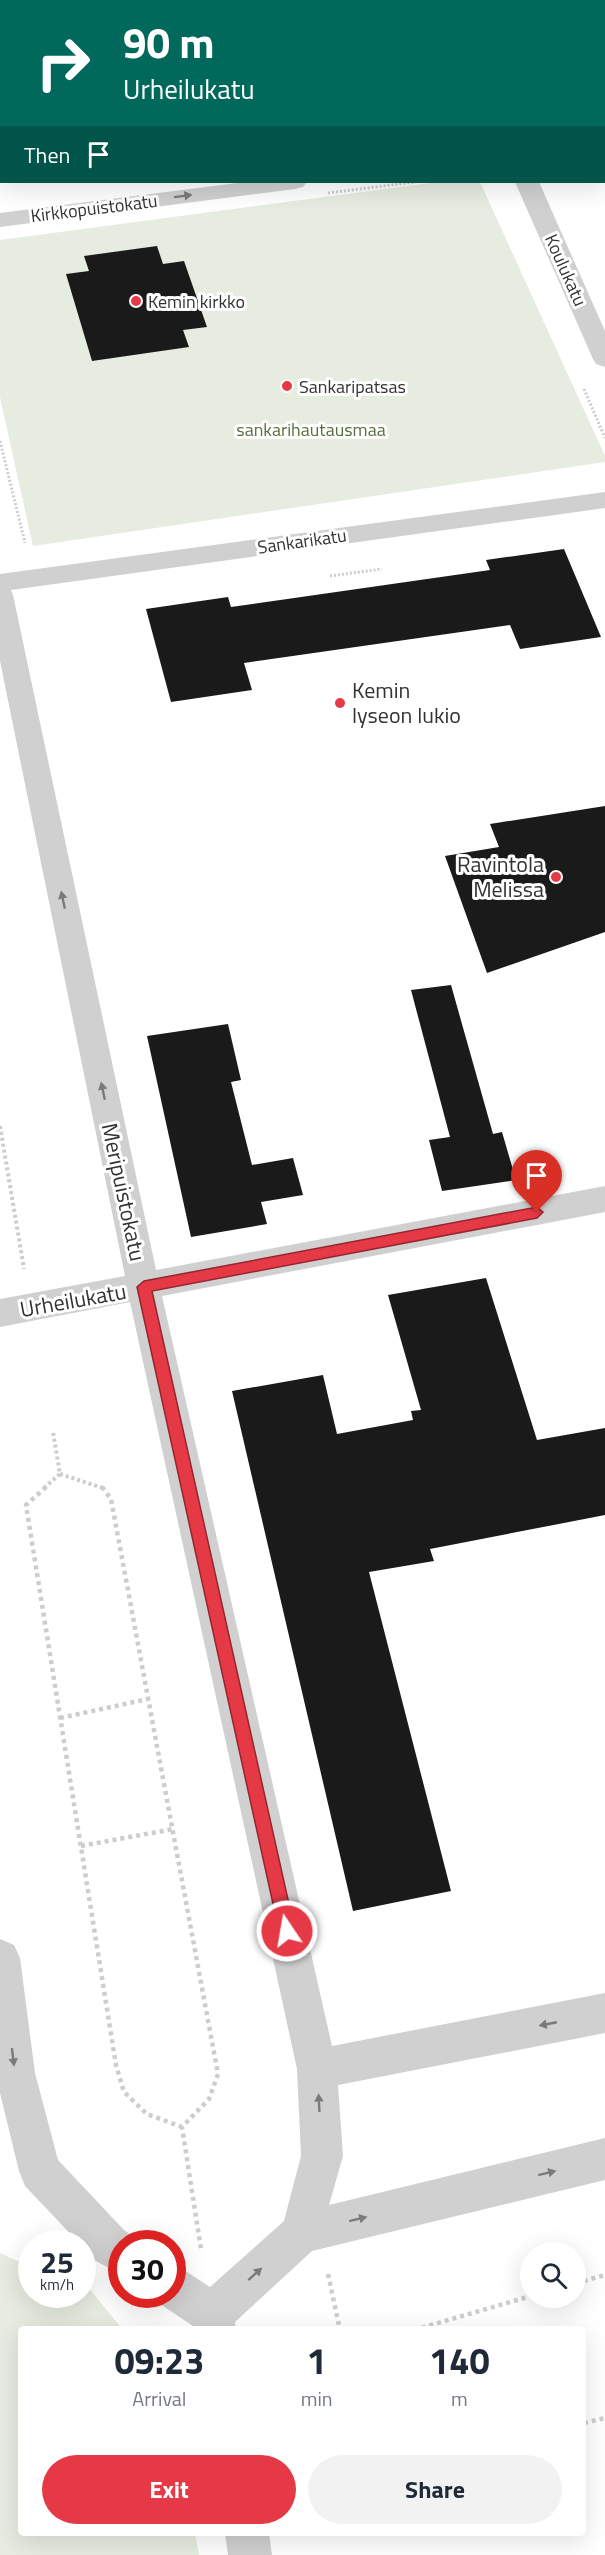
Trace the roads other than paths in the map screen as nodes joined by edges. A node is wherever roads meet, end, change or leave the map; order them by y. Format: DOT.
graph roads {
  1 [pos="287,183"];
  2 [pos="527,183"];
  3 [pos="0,220"];
  4 [pos="605,359"];
  5 [pos="605,500"];
  6 [pos="0,583"];
  7 [pos="0,595"];
  8 [pos="605,1200"];
  9 [pos="144,1287"];
  10 [pos="0,1313"];
  11 [pos="0,1958"];
  12 [pos="605,2013"];
  13 [pos="317,2069"];
  14 [pos="605,2159"];
  15 [pos="310,2231"];
  16 [pos="108,2244"];
  17 [pos="186,2299"];
  18 [pos="213,2321"];
  19 [pos="247,2536"];
  20 [pos="250,2555"];
  3 -- 1 [label="street, Kirkkopuistokatu, one-way"];
  2 -- 4 [label="street, Koulukatu"];
  5 -- 6 [label="street, Sankarikatu"];
  9 -- 7 [label="street, Meripuistokatu, one-way"];
  8 -- 9 [label="street, Urheilukatu"];
  9 -- 10 [label="street, Urheilukatu"];
  9 -- 13 [label="street, Meripuistokatu"];
  11 -- 16 [label="street, one-way"];
  12 -- 13 [label="street, one-way"];
  15 -- 13 [label="street, Meripuistokatu, one-way"];
  15 -- 14 [label="street, one-way"];
  18 -- 15 [label="street, one-way"];
  17 -- 18 [label="street"];
  19 -- 20 [label="street"];
}
